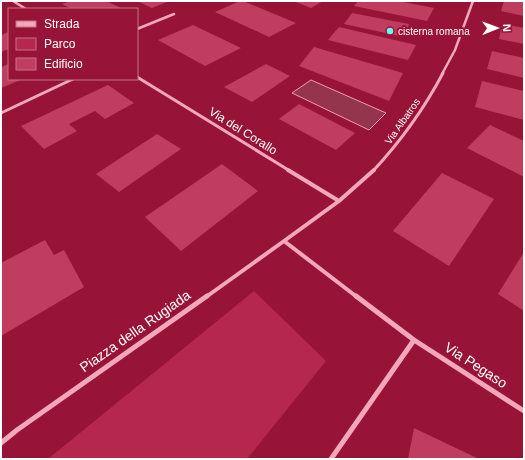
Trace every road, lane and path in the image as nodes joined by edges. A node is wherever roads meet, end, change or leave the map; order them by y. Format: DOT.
graph roads {
  1 [pos="13,1"];
  2 [pos="473,1"];
  3 [pos="24,8"];
  4 [pos="174,14"];
  5 [pos="138,29"];
  6 [pos="138,78"];
  7 [pos="71,80"];
  8 [pos="1,112"];
  9 [pos="340,201"];
  10 [pos="308,224"];
  11 [pos="284,241"];
  12 [pos="414,340"];
  13 [pos="524,411"];
  14 [pos="1,443"];
  15 [pos="331,459"];
  1 -- 3 [label="street"];
  2 -- 9 [label="street, Via Albatros"];
  4 -- 5 [label="street"];
  6 -- 9 [label="street, Via del Corallo"];
  7 -- 8 [label="street"];
  9 -- 10 [label="street, Via Albatros"];
  10 -- 11 [label="street, Piazza della Rugiada"];
  11 -- 12 [label="street"];
  11 -- 14 [label="street, Piazza della Rugiada"];
  12 -- 13 [label="street, Via Pegaso"];
  12 -- 15 [label="street"];
}
